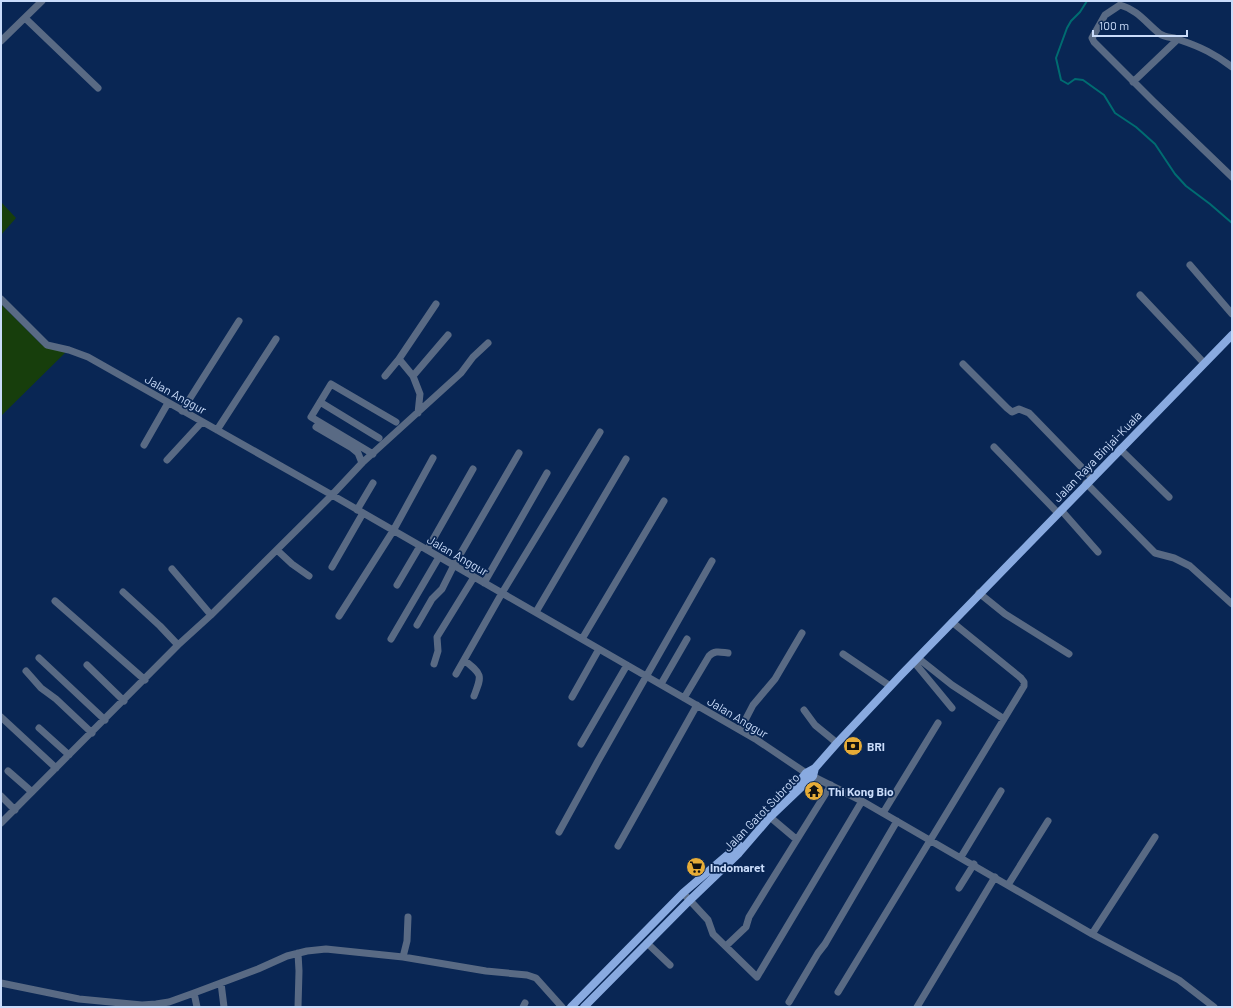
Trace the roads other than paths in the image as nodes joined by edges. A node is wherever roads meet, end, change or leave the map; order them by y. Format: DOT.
graph roads {
  1 [pos="42,1"];
  2 [pos="25,18"];
  3 [pos="1178,39"];
  4 [pos="1,41"];
  5 [pos="1232,67"];
  6 [pos="1134,82"];
  7 [pos="98,88"];
  8 [pos="1232,177"];
  9 [pos="1190,266"];
  10 [pos="1140,295"];
  11 [pos="1,299"];
  12 [pos="436,304"];
  13 [pos="1232,314"];
  14 [pos="240,321"];
  15 [pos="448,335"];
  16 [pos="276,339"];
  17 [pos="1230,340"];
  18 [pos="488,343"];
  19 [pos="399,359"];
  20 [pos="1204,363"];
  21 [pos="963,364"];
  22 [pos="385,376"];
  23 [pos="413,376"];
  24 [pos="320,402"];
  25 [pos="168,403"];
  26 [pos="182,411"];
  27 [pos="418,413"];
  28 [pos="202,422"];
  29 [pos="396,422"];
  30 [pos="316,427"];
  31 [pos="217,430"];
  32 [pos="600,432"];
  33 [pos="379,438"];
  34 [pos="144,445"];
  35 [pos="994,447"];
  36 [pos="1120,449"];
  37 [pos="519,453"];
  38 [pos="373,454"];
  39 [pos="433,458"];
  40 [pos="626,459"];
  41 [pos="167,460"];
  42 [pos="362,463"];
  43 [pos="473,469"];
  44 [pos="547,473"];
  45 [pos="1089,481"];
  46 [pos="373,483"];
  47 [pos="332,496"];
  48 [pos="1169,497"];
  49 [pos="664,501"];
  50 [pos="1060,511"];
  51 [pos="360,512"];
  52 [pos="393,531"];
  53 [pos="420,546"];
  54 [pos="277,550"];
  55 [pos="427,550"];
  56 [pos="1098,552"];
  57 [pos="439,557"];
  58 [pos="712,561"];
  59 [pos="454,565"];
  60 [pos="332,567"];
  61 [pos="172,569"];
  62 [pos="309,576"];
  63 [pos="474,577"];
  64 [pos="484,583"];
  65 [pos="397,585"];
  66 [pos="124,592"];
  67 [pos="502,593"];
  68 [pos="979,593"];
  69 [pos="55,601"];
  70 [pos="1232,604"];
  71 [pos="536,612"];
  72 [pos="211,615"];
  73 [pos="339,616"];
  74 [pos="952,622"];
  75 [pos="417,625"];
  76 [pos="802,633"];
  77 [pos="391,639"];
  78 [pos="582,639"];
  79 [pos="687,639"];
  80 [pos="178,645"];
  81 [pos="599,649"];
  82 [pos="728,653"];
  83 [pos="843,654"];
  84 [pos="1068,654"];
  85 [pos="39,658"];
  86 [pos="464,660"];
  87 [pos="916,660"];
  88 [pos="434,664"];
  89 [pos="87,665"];
  90 [pos="627,665"];
  91 [pos="26,671"];
  92 [pos="456,674"];
  93 [pos="647,676"];
  94 [pos="144,680"];
  95 [pos="661,684"];
  96 [pos="890,686"];
  97 [pos="474,696"];
  98 [pos="572,697"];
  99 [pos="684,698"];
  100 [pos="124,701"];
  101 [pos="697,705"];
  102 [pos="952,708"];
  103 [pos="804,710"];
  104 [pos="1,717"];
  105 [pos="1004,719"];
  106 [pos="105,720"];
  107 [pos="938,723"];
  108 [pos="39,728"];
  109 [pos="740,730"];
  110 [pos="92,733"];
  111 [pos="837,743"];
  112 [pos="580,744"];
  113 [pos="69,755"];
  114 [pos="56,768"];
  115 [pos="8,771"];
  116 [pos="811,773"];
  117 [pos="831,785"];
  118 [pos="1001,791"];
  119 [pos="32,792"];
  120 [pos="1,796"];
  121 [pos="862,801"];
  122 [pos="15,810"];
  123 [pos="883,813"];
  124 [pos="770,817"];
  125 [pos="897,821"];
  126 [pos="1048,821"];
  127 [pos="1,823"];
  128 [pos="559,832"];
  129 [pos="1155,837"];
  130 [pos="796,840"];
  131 [pos="931,840"];
  132 [pos="618,846"];
  133 [pos="737,851"];
  134 [pos="961,857"];
  135 [pos="974,864"];
  136 [pos="995,877"];
  137 [pos="1008,885"];
  138 [pos="959,888"];
  139 [pos="683,894"];
  140 [pos="690,900"];
  141 [pos="408,917"];
  142 [pos="1092,934"];
  143 [pos="647,943"];
  144 [pos="726,946"];
  145 [pos="298,953"];
  146 [pos="403,957"];
  147 [pos="670,965"];
  148 [pos="1,983"];
  149 [pos="220,983"];
  150 [pos="838,992"];
  151 [pos="194,993"];
  152 [pos="789,1002"];
  153 [pos="142,1006"];
  154 [pos="197,1007"];
  155 [pos="224,1007"];
  156 [pos="298,1007"];
  157 [pos="562,1007"];
  158 [pos="572,1007"];
  159 [pos="584,1007"];
  160 [pos="917,1007"];
  161 [pos="1214,1007"];
  1 -- 2 [label="street"];
  2 -- 4 [label="street"];
  2 -- 7 [label="street"];
  3 -- 5 [label="street"];
  3 -- 6 [label="street"];
  3 -- 6 [label="street"];
  6 -- 8 [label="street"];
  9 -- 13 [label="street"];
  10 -- 20 [label="street"];
  11 -- 25 [label="street, Jalan Anggur"];
  12 -- 19 [label="street"];
  14 -- 26 [label="street"];
  15 -- 23 [label="street"];
  16 -- 31 [label="street"];
  17 -- 20 [label="main road, Jalan Raya Binjai-Kuala"];
  18 -- 27 [label="street"];
  19 -- 22 [label="street"];
  19 -- 23 [label="street"];
  20 -- 36 [label="main road, Jalan Raya Binjai-Kuala"];
  21 -- 45 [label="street"];
  23 -- 27 [label="street"];
  24 -- 29 [label="street"];
  24 -- 33 [label="street"];
  24 -- 38 [label="street"];
  25 -- 26 [label="street, Jalan Anggur"];
  25 -- 34 [label="street"];
  26 -- 28 [label="street, Jalan Anggur"];
  27 -- 38 [label="street"];
  28 -- 31 [label="street, Jalan Anggur"];
  28 -- 41 [label="street"];
  30 -- 42 [label="street"];
  31 -- 47 [label="street, Jalan Anggur"];
  32 -- 67 [label="street"];
  35 -- 50 [label="street"];
  36 -- 45 [label="main road, Jalan Raya Binjai-Kuala"];
  36 -- 48 [label="street"];
  37 -- 59 [label="street"];
  38 -- 42 [label="street"];
  39 -- 52 [label="street"];
  40 -- 71 [label="street"];
  42 -- 47 [label="street"];
  43 -- 55 [label="street"];
  44 -- 64 [label="street"];
  45 -- 50 [label="main road, Jalan Raya Binjai-Kuala"];
  45 -- 70 [label="street"];
  46 -- 51 [label="street"];
  47 -- 51 [label="street, Jalan Anggur"];
  47 -- 54 [label="street"];
  49 -- 78 [label="street"];
  50 -- 56 [label="street"];
  50 -- 68 [label="main road, Jalan Raya Binjai-Kuala"];
  51 -- 52 [label="street, Jalan Anggur"];
  51 -- 60 [label="street"];
  52 -- 53 [label="street, Jalan Anggur"];
  52 -- 73 [label="street"];
  53 -- 55 [label="street, Jalan Anggur"];
  53 -- 65 [label="street"];
  54 -- 62 [label="street"];
  54 -- 72 [label="street"];
  55 -- 57 [label="street, Jalan Anggur"];
  57 -- 59 [label="street, Jalan Anggur"];
  57 -- 77 [label="street"];
  58 -- 93 [label="street"];
  59 -- 63 [label="street, Jalan Anggur"];
  59 -- 75 [label="street"];
  61 -- 72 [label="street"];
  63 -- 64 [label="street, Jalan Anggur"];
  63 -- 88 [label="street"];
  64 -- 67 [label="street, Jalan Anggur"];
  66 -- 80 [label="street"];
  67 -- 71 [label="street, Jalan Anggur"];
  67 -- 86 [label="street"];
  68 -- 74 [label="main road, Jalan Gatot Subroto"];
  68 -- 84 [label="street"];
  69 -- 94 [label="street"];
  71 -- 78 [label="street, Jalan Anggur"];
  72 -- 80 [label="street"];
  74 -- 87 [label="main road, Jalan Gatot Subroto"];
  74 -- 105 [label="street"];
  76 -- 109 [label="street"];
  78 -- 81 [label="street, Jalan Anggur"];
  79 -- 95 [label="street"];
  80 -- 94 [label="street"];
  81 -- 90 [label="street, Jalan Anggur"];
  81 -- 98 [label="street"];
  82 -- 99 [label="street"];
  83 -- 96 [label="street"];
  85 -- 106 [label="street"];
  86 -- 92 [label="street"];
  86 -- 97 [label="street"];
  87 -- 96 [label="main road, Jalan Gatot Subroto"];
  87 -- 102 [label="street"];
  87 -- 105 [label="street"];
  89 -- 100 [label="street"];
  90 -- 93 [label="street, Jalan Anggur"];
  90 -- 112 [label="street"];
  91 -- 110 [label="street"];
  93 -- 95 [label="street, Jalan Anggur"];
  93 -- 128 [label="street"];
  94 -- 100 [label="street"];
  95 -- 99 [label="street, Jalan Anggur"];
  96 -- 111 [label="main road, Jalan Gatot Subroto"];
  99 -- 101 [label="street, Jalan Anggur"];
  100 -- 106 [label="street"];
  101 -- 109 [label="street, Jalan Anggur"];
  101 -- 132 [label="street"];
  103 -- 111 [label="street"];
  104 -- 114 [label="street"];
  105 -- 131 [label="street"];
  106 -- 110 [label="street"];
  107 -- 123 [label="street"];
  108 -- 113 [label="street"];
  109 -- 116 [label="street, Jalan Anggur"];
  110 -- 113 [label="street"];
  111 -- 116 [label="main road, Jalan Gatot Subroto"];
  113 -- 114 [label="street"];
  114 -- 119 [label="street"];
  115 -- 119 [label="street"];
  116 -- 117 [label="street, Jalan Anggur"];
  116 -- 124 [label="main road, Jalan Gatot Subroto"];
  116 -- 133 [label="main road"];
  117 -- 121 [label="street, Jalan Anggur"];
  117 -- 130 [label="street"];
  118 -- 134 [label="street"];
  119 -- 122 [label="street"];
  120 -- 122 [label="street"];
  121 -- 123 [label="street, Jalan Anggur"];
  121 -- 144 [label="street"];
  122 -- 127 [label="street"];
  123 -- 125 [label="street, Jalan Anggur"];
  124 -- 130 [label="street"];
  124 -- 133 [label="main road, Jalan Gatot Subroto"];
  125 -- 131 [label="street, Jalan Anggur"];
  125 -- 152 [label="street"];
  126 -- 137 [label="street"];
  129 -- 142 [label="street"];
  130 -- 144 [label="street"];
  131 -- 134 [label="street, Jalan Anggur"];
  131 -- 150 [label="street"];
  133 -- 139 [label="main road"];
  133 -- 140 [label="main road, Jalan Gatot Subroto"];
  134 -- 135 [label="street, Jalan Anggur"];
  135 -- 136 [label="street, Jalan Anggur"];
  135 -- 138 [label="street"];
  136 -- 137 [label="street, Jalan Anggur"];
  136 -- 160 [label="street"];
  137 -- 142 [label="street, Jalan Anggur"];
  139 -- 140 [label="street"];
  139 -- 158 [label="main road"];
  140 -- 143 [label="main road, Jalan Gatot Subroto"];
  140 -- 144 [label="street"];
  141 -- 146 [label="street"];
  142 -- 161 [label="street, Jalan Anggur"];
  143 -- 147 [label="street"];
  143 -- 159 [label="main road, Jalan Gatot Subroto"];
  145 -- 146 [label="street"];
  145 -- 149 [label="street"];
  145 -- 156 [label="street"];
  146 -- 157 [label="street"];
  148 -- 153 [label="street"];
  149 -- 151 [label="street"];
  149 -- 155 [label="street"];
  151 -- 153 [label="street"];
  151 -- 154 [label="street"];
}
